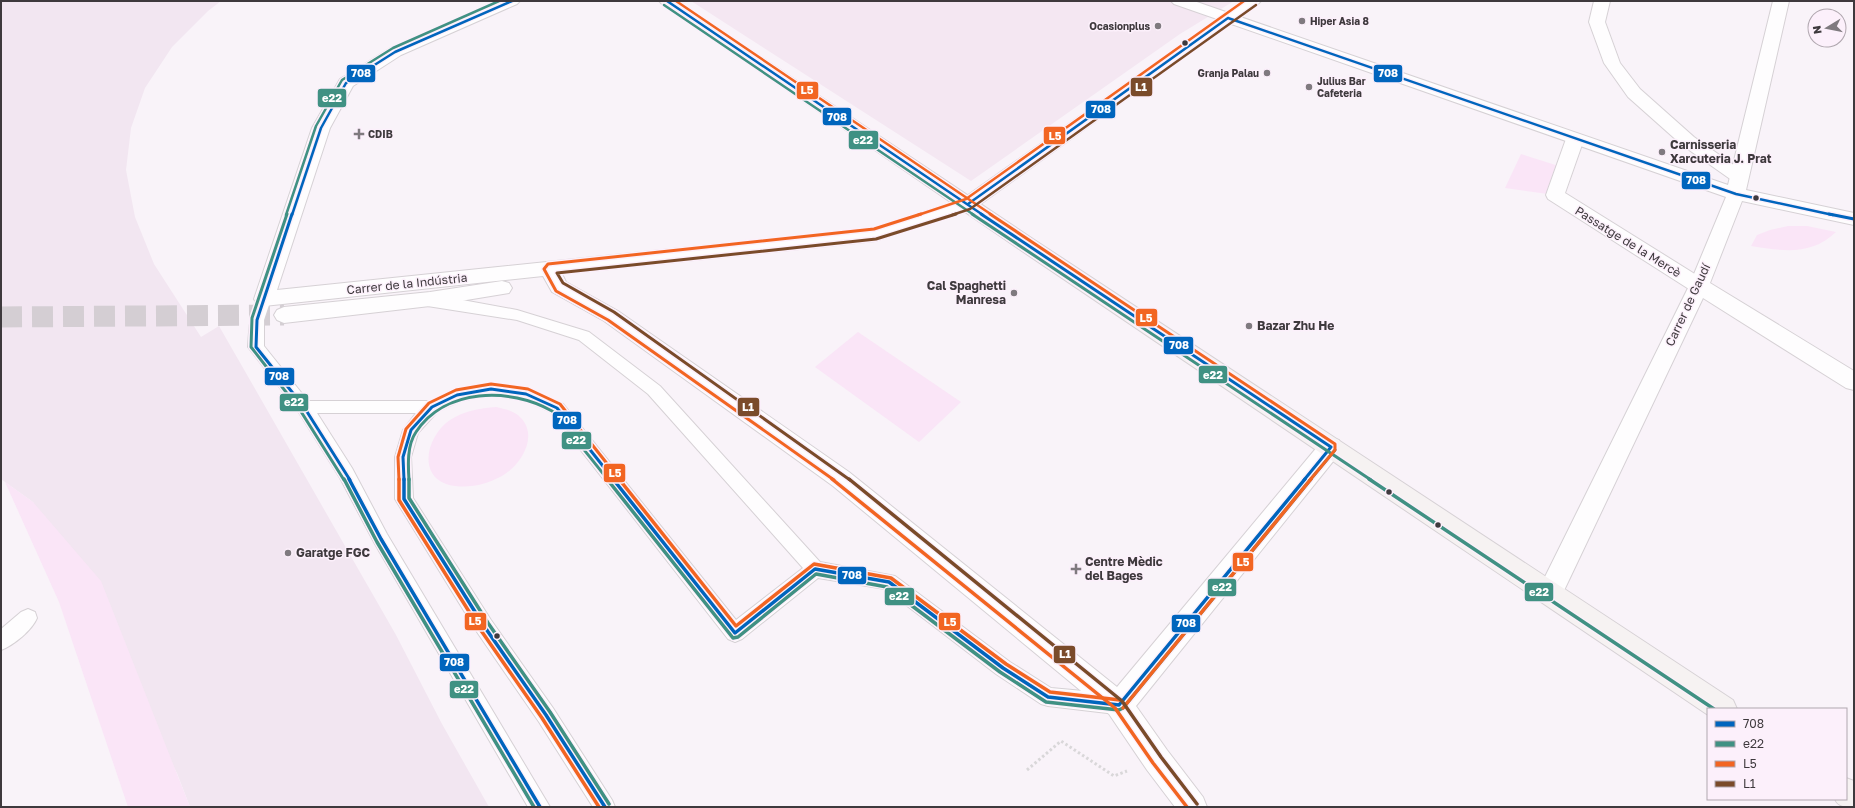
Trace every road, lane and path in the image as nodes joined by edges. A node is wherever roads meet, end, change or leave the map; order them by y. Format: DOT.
graph roads {
  1 [pos="512,1"];
  2 [pos="667,1"];
  3 [pos="1179,1"];
  4 [pos="1253,1"];
  5 [pos="1602,1"];
  6 [pos="1781,1"];
  7 [pos="1228,18"];
  8 [pos="1575,140"];
  9 [pos="1738,185"];
  10 [pos="968,204"];
  11 [pos="1854,219"];
  12 [pos="550,270"];
  13 [pos="1699,286"];
  14 [pos="264,299"];
  15 [pos="419,300"];
  16 [pos="284,315"];
  17 [pos="1854,382"];
  18 [pos="304,407"];
  19 [pos="432,407"];
  20 [pos="1331,447"];
  21 [pos="815,568"];
  22 [pos="1550,593"];
  23 [pos="28,618"];
  24 [pos="1,641"];
  25 [pos="1119,705"];
  26 [pos="1721,708"];
  27 [pos="1027,770"];
  28 [pos="1114,776"];
  29 [pos="540,807"];
  30 [pos="605,807"];
  31 [pos="1193,807"];
  1 -- 14 [label="street"];
  2 -- 10 [label="main road"];
  3 -- 7 [label="street"];
  4 -- 7 [label="street, Carrer de la Indústria"];
  5 -- 9 [label="street"];
  6 -- 9 [label="street, Carrer de Gaudí"];
  7 -- 8 [label="street"];
  7 -- 10 [label="street, Carrer de la Indústria"];
  8 -- 9 [label="street"];
  8 -- 13 [label="street, Passatge de la Mercè"];
  9 -- 11 [label="street"];
  9 -- 13 [label="street, Carrer de Gaudí"];
  10 -- 12 [label="street, Carrer de la Indústria"];
  10 -- 20 [label="main road"];
  12 -- 14 [label="street, Carrer de la Indústria"];
  12 -- 15 [label="street, Carrer de la Indústria"];
  12 -- 25 [label="street"];
  13 -- 17 [label="street, Passatge de la Mercè"];
  13 -- 22 [label="street, Carrer de Gaudí"];
  14 -- 18 [label="lane"];
  15 -- 16 [label="street, Carrer de la Indústria"];
  15 -- 21 [label="lane"];
  18 -- 19 [label="lane"];
  18 -- 29 [label="lane"];
  19 -- 21 [label="lane"];
  19 -- 30 [label="lane"];
  20 -- 22 [label="main road"];
  20 -- 25 [label="street"];
  21 -- 25 [label="lane"];
  22 -- 26 [label="main road"];
  23 -- 24 [label="lane"];
  25 -- 31 [label="street"];
  27 -- 28 [label="path"];
}
